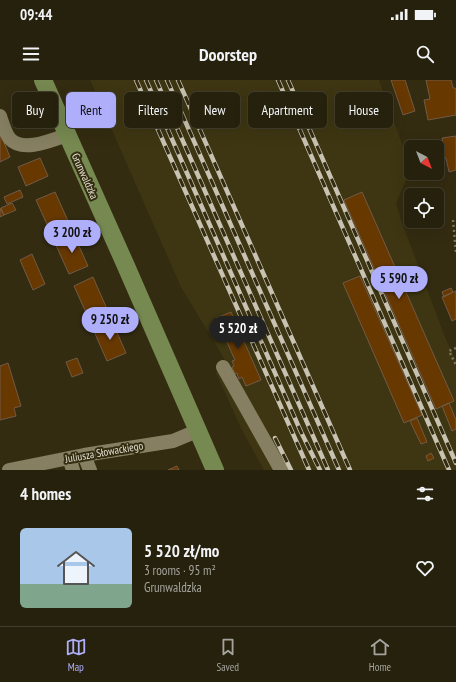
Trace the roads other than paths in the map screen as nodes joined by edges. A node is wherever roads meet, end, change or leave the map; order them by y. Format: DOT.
graph roads {
  1 [pos="43,80"];
  2 [pos="0,116"];
  3 [pos="67,135"];
  4 [pos="223,368"];
  5 [pos="197,431"];
  6 [pos="84,455"];
  7 [pos="71,464"];
  8 [pos="8,470"];
  9 [pos="90,470"];
  10 [pos="215,470"];
  11 [pos="280,470"];
  1 -- 3 [label="main road, Grunwaldzka"];
  2 -- 3 [label="street"];
  3 -- 5 [label="main road, Grunwaldzka"];
  4 -- 11 [label="street"];
  5 -- 6 [label="street, Juliusza Słowackiego"];
  5 -- 10 [label="main road, Grunwaldzka"];
  6 -- 7 [label="street, Juliusza Słowackiego"];
  6 -- 9 [label="street"];
  7 -- 8 [label="street, Juliusza Słowackiego"];
}
